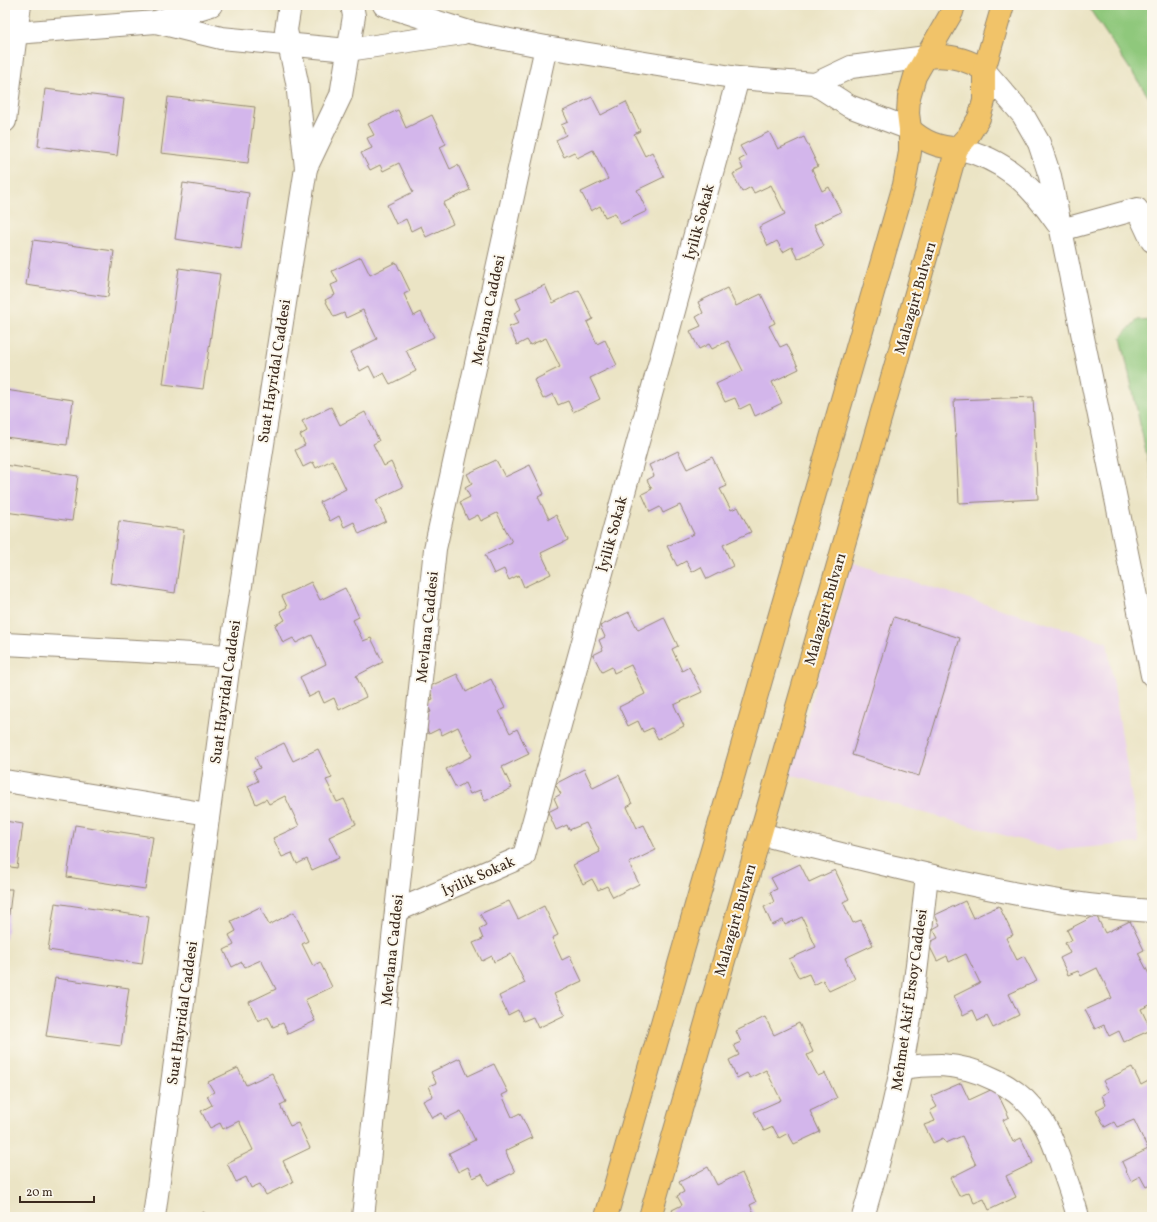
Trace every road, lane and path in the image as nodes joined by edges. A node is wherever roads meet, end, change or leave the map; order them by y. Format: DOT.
graph roads {
  1 [pos="20,5"];
  2 [pos="210,5"];
  3 [pos="290,5"];
  4 [pos="352,5"];
  5 [pos="384,5"];
  6 [pos="954,5"];
  7 [pos="1003,5"];
  8 [pos="156,22"];
  9 [pos="469,32"];
  10 [pos="10,33"];
  11 [pos="289,45"];
  12 [pos="546,47"];
  13 [pos="348,50"];
  14 [pos="926,57"];
  15 [pos="984,70"];
  16 [pos="738,78"];
  17 [pos="815,84"];
  18 [pos="5,121"];
  19 [pos="910,129"];
  20 [pos="957,148"];
  21 [pos="306,168"];
  22 [pos="1061,228"];
  23 [pos="1152,241"];
  24 [pos="5,644"];
  25 [pos="230,656"];
  26 [pos="1152,675"];
  27 [pos="5,781"];
  28 [pos="208,814"];
  29 [pos="760,834"];
  30 [pos="927,875"];
  31 [pos="396,911"];
  32 [pos="1152,911"];
  33 [pos="901,1068"];
  34 [pos="154,1217"];
  35 [pos="363,1217"];
  36 [pos="606,1217"];
  37 [pos="650,1217"];
  38 [pos="863,1217"];
  39 [pos="1078,1217"];
  1 -- 10 [label="street"];
  2 -- 8 [label="street"];
  3 -- 11 [label="street, Suat Hayridal Caddesi"];
  4 -- 13 [label="street, Suat Hayridal Caddesi"];
  5 -- 9 [label="street"];
  6 -- 14 [label="highway"];
  7 -- 15 [label="highway, Malazgirt Bulvarı"];
  8 -- 10 [label="street"];
  8 -- 11 [label="street"];
  9 -- 12 [label="street"];
  9 -- 13 [label="street"];
  10 -- 18 [label="street"];
  11 -- 13 [label="street"];
  11 -- 21 [label="street, Suat Hayridal Caddesi"];
  12 -- 16 [label="street"];
  12 -- 31 [label="street, Mevlana Caddesi"];
  13 -- 21 [label="street, Suat Hayridal Caddesi"];
  14 -- 15 [label="highway"];
  14 -- 17 [label="street"];
  14 -- 19 [label="highway"];
  15 -- 20 [label="highway, Malazgirt Bulvarı"];
  15 -- 22 [label="street"];
  16 -- 17 [label="street"];
  16 -- 31 [label="street, İyilik Sokak"];
  17 -- 19 [label="street"];
  19 -- 20 [label="highway"];
  19 -- 36 [label="highway"];
  20 -- 22 [label="street"];
  20 -- 29 [label="highway, Malazgirt Bulvarı"];
  21 -- 25 [label="street, Suat Hayridal Caddesi"];
  22 -- 23 [label="street"];
  22 -- 26 [label="street"];
  24 -- 25 [label="street"];
  25 -- 28 [label="street, Suat Hayridal Caddesi"];
  27 -- 28 [label="street"];
  28 -- 34 [label="street, Suat Hayridal Caddesi"];
  29 -- 30 [label="street"];
  29 -- 37 [label="highway, Malazgirt Bulvarı"];
  30 -- 32 [label="street"];
  30 -- 33 [label="street, Mehmet Akif Ersoy Caddesi"];
  31 -- 35 [label="street, Mevlana Caddesi"];
  33 -- 38 [label="street, Mehmet Akif Ersoy Caddesi"];
  33 -- 39 [label="street"];
}
